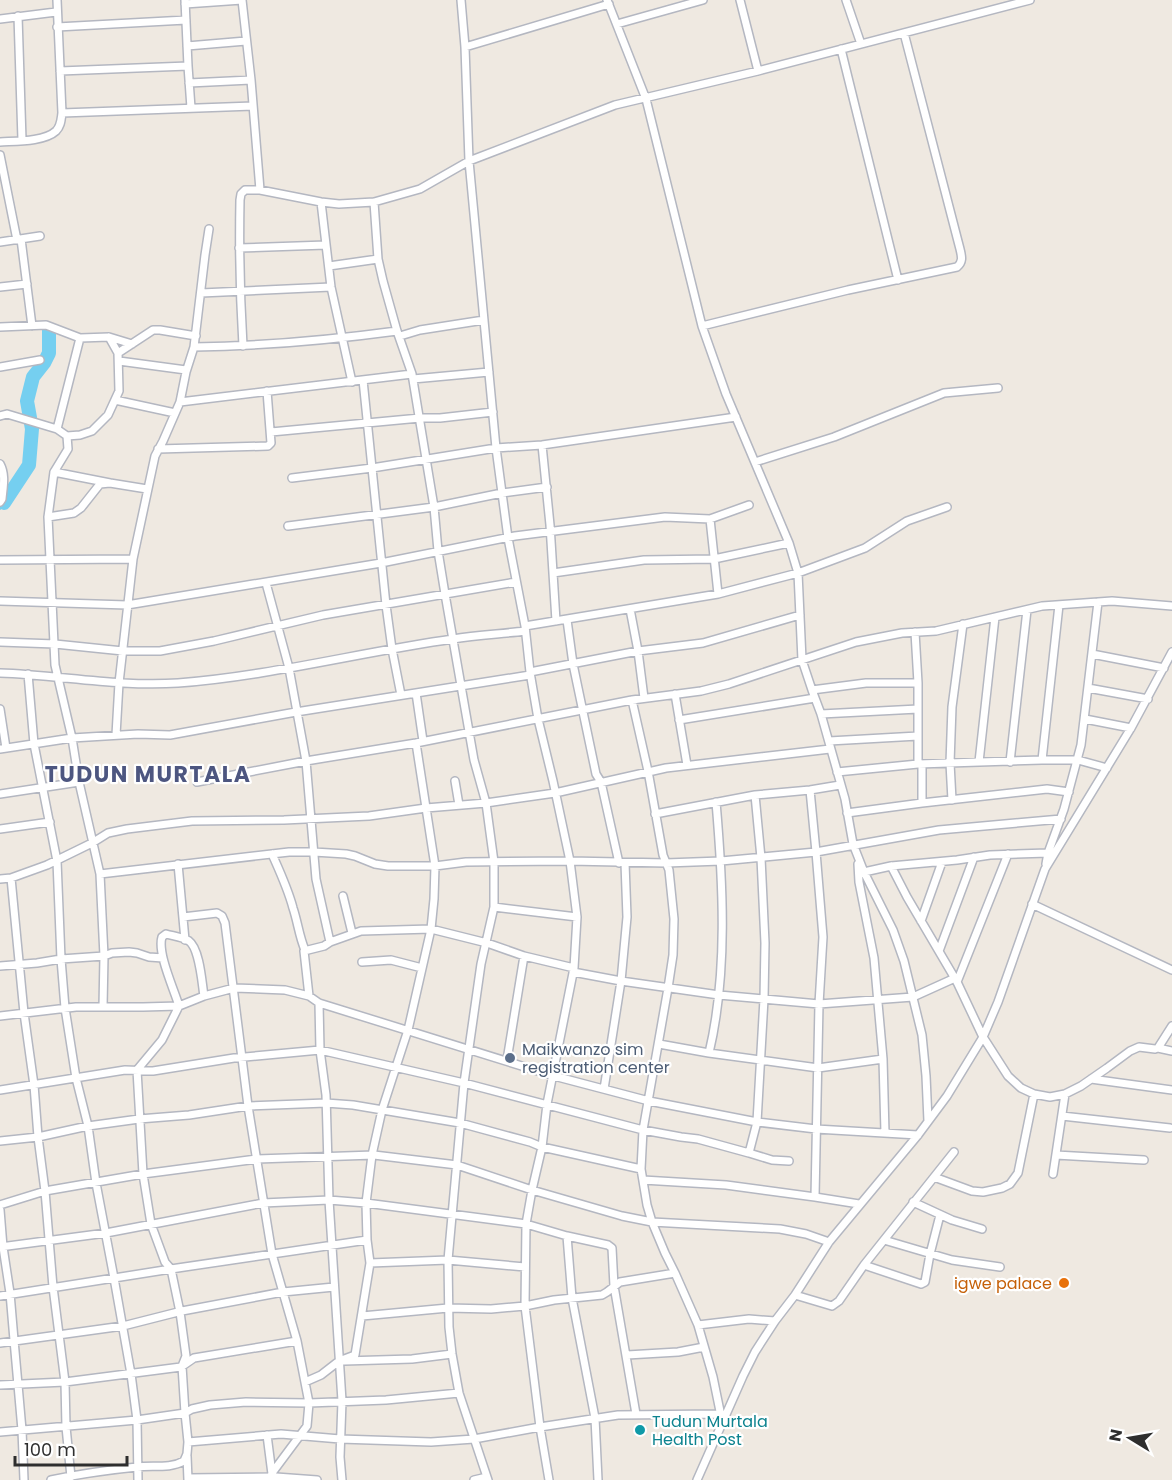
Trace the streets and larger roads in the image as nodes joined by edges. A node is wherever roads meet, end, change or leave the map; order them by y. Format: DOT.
graph roads {
  1 [pos="57,0"];
  2 [pos="242,0"];
  3 [pos="461,0"];
  4 [pos="703,0"];
  5 [pos="740,0"];
  6 [pos="846,0"];
  7 [pos="1030,0"];
  8 [pos="185,2"];
  9 [pos="608,2"];
  10 [pos="56,12"];
  11 [pos="18,16"];
  12 [pos="0,18"];
  13 [pos="186,20"];
  14 [pos="617,24"];
  15 [pos="57,27"];
  16 [pos="904,33"];
  17 [pos="246,41"];
  18 [pos="861,44"];
  19 [pos="187,46"];
  20 [pos="465,47"];
  21 [pos="841,49"];
  22 [pos="188,66"];
  23 [pos="60,71"];
  24 [pos="758,71"];
  25 [pos="251,80"];
  26 [pos="189,83"];
  27 [pos="646,99"];
  28 [pos="253,106"];
  29 [pos="191,108"];
  30 [pos="62,113"];
  31 [pos="22,140"];
  32 [pos="0,142"];
  33 [pos="0,155"];
  34 [pos="469,161"];
  35 [pos="260,190"];
  36 [pos="3,191"];
  37 [pos="321,202"];
  38 [pos="374,202"];
  39 [pos="209,229"];
  40 [pos="40,236"];
  41 [pos="19,239"];
  42 [pos="0,242"];
  43 [pos="326,245"];
  44 [pos="239,248"];
  45 [pos="378,258"];
  46 [pos="329,266"];
  47 [pos="898,280"];
  48 [pos="27,284"];
  49 [pos="0,287"];
  50 [pos="331,288"];
  51 [pos="240,291"];
  52 [pos="201,293"];
  53 [pos="484,320"];
  54 [pos="33,326"];
  55 [pos="702,326"];
  56 [pos="0,327"];
  57 [pos="398,333"];
  58 [pos="196,336"];
  59 [pos="110,337"];
  60 [pos="80,338"];
  61 [pos="343,338"];
  62 [pos="132,344"];
  63 [pos="243,346"];
  64 [pos="194,347"];
  65 [pos="118,353"];
  66 [pos="40,360"];
  67 [pos="119,362"];
  68 [pos="0,367"];
  69 [pos="186,370"];
  70 [pos="489,372"];
  71 [pos="412,376"];
  72 [pos="363,380"];
  73 [pos="352,382"];
  74 [pos="998,388"];
  75 [pos="267,391"];
  76 [pos="115,400"];
  77 [pos="180,402"];
  78 [pos="492,412"];
  79 [pos="175,413"];
  80 [pos="3,415"];
  81 [pos="736,417"];
  82 [pos="420,418"];
  83 [pos="367,423"];
  84 [pos="57,428"];
  85 [pos="271,432"];
  86 [pos="68,436"];
  87 [pos="542,445"];
  88 [pos="496,448"];
  89 [pos="158,449"];
  90 [pos="425,460"];
  91 [pos="755,462"];
  92 [pos="1,466"];
  93 [pos="372,468"];
  94 [pos="54,472"];
  95 [pos="292,478"];
  96 [pos="110,483"];
  97 [pos="547,487"];
  98 [pos="147,489"];
  99 [pos="502,493"];
  100 [pos="0,502"];
  101 [pos="749,505"];
  102 [pos="434,507"];
  103 [pos="947,507"];
  104 [pos="376,515"];
  105 [pos="48,517"];
  106 [pos="710,519"];
  107 [pos="288,526"];
  108 [pos="550,531"];
  109 [pos="508,538"];
  110 [pos="789,543"];
  111 [pos="438,551"];
  112 [pos="50,559"];
  113 [pos="133,559"];
  114 [pos="714,559"];
  115 [pos="0,560"];
  116 [pos="381,563"];
  117 [pos="553,573"];
  118 [pos="798,573"];
  119 [pos="516,582"];
  120 [pos="266,583"];
  121 [pos="445,594"];
  122 [pos="718,594"];
  123 [pos="0,601"];
  124 [pos="1098,602"];
  125 [pos="52,603"];
  126 [pos="127,605"];
  127 [pos="386,605"];
  128 [pos="1059,605"];
  129 [pos="1172,606"];
  130 [pos="630,609"];
  131 [pos="1027,610"];
  132 [pos="800,615"];
  133 [pos="995,617"];
  134 [pos="567,620"];
  135 [pos="556,621"];
  136 [pos="963,624"];
  137 [pos="278,627"];
  138 [pos="525,629"];
  139 [pos="915,633"];
  140 [pos="454,638"];
  141 [pos="0,642"];
  142 [pos="55,644"];
  143 [pos="392,649"];
  144 [pos="123,651"];
  145 [pos="638,651"];
  146 [pos="1172,652"];
  147 [pos="1092,654"];
  148 [pos="802,660"];
  149 [pos="573,664"];
  150 [pos="289,668"];
  151 [pos="1164,668"];
  152 [pos="0,673"];
  153 [pos="28,674"];
  154 [pos="530,674"];
  155 [pos="58,676"];
  156 [pos="119,683"];
  157 [pos="918,683"];
  158 [pos="461,686"];
  159 [pos="1088,688"];
  160 [pos="812,690"];
  161 [pos="416,693"];
  162 [pos="675,694"];
  163 [pos="401,695"];
  164 [pos="644,698"];
  165 [pos="815,698"];
  166 [pos="1148,699"];
  167 [pos="632,700"];
  168 [pos="0,709"];
  169 [pos="918,709"];
  170 [pos="583,710"];
  171 [pos="296,712"];
  172 [pos="821,714"];
  173 [pos="538,719"];
  174 [pos="1085,719"];
  175 [pos="679,720"];
  176 [pos="1131,728"];
  177 [pos="469,731"];
  178 [pos="116,735"];
  179 [pos="918,736"];
  180 [pos="72,738"];
  181 [pos="829,741"];
  182 [pos="420,742"];
  183 [pos="34,744"];
  184 [pos="3,748"];
  185 [pos="831,749"];
  186 [pos="1042,760"];
  187 [pos="1078,760"];
  188 [pos="306,761"];
  189 [pos="979,762"];
  190 [pos="1010,762"];
  191 [pos="950,763"];
  192 [pos="920,764"];
  193 [pos="687,765"];
  194 [pos="1107,768"];
  195 [pos="648,771"];
  196 [pos="837,772"];
  197 [pos="455,781"];
  198 [pos="79,782"];
  199 [pos="197,782"];
  200 [pos="601,782"];
  201 [pos="840,785"];
  202 [pos="42,788"];
  203 [pos="810,790"];
  204 [pos="1069,792"];
  205 [pos="555,793"];
  206 [pos="0,794"];
  207 [pos="755,795"];
  208 [pos="952,800"];
  209 [pos="716,802"];
  210 [pos="486,803"];
  211 [pos="922,803"];
  212 [pos="459,805"];
  213 [pos="426,808"];
  214 [pos="847,813"];
  215 [pos="655,814"];
  216 [pos="311,819"];
  217 [pos="1061,819"];
  218 [pos="50,822"];
  219 [pos="0,830"];
  220 [pos="92,843"];
  221 [pos="853,844"];
  222 [pos="314,852"];
  223 [pos="816,852"];
  224 [pos="272,854"];
  225 [pos="1008,854"];
  226 [pos="1048,854"];
  227 [pos="858,857"];
  228 [pos="974,857"];
  229 [pos="761,858"];
  230 [pos="57,861"];
  231 [pos="570,861"];
  232 [pos="721,861"];
  233 [pos="494,862"];
  234 [pos="942,862"];
  235 [pos="622,863"];
  236 [pos="666,863"];
  237 [pos="178,864"];
  238 [pos="435,866"];
  239 [pos="891,866"];
  240 [pos="1045,869"];
  241 [pos="864,872"];
  242 [pos="100,874"];
  243 [pos="11,878"];
  244 [pos="0,879"];
  245 [pos="343,896"];
  246 [pos="1032,904"];
  247 [pos="494,907"];
  248 [pos="183,917"];
  249 [pos="577,917"];
  250 [pos="921,921"];
  251 [pos="431,929"];
  252 [pos="352,933"];
  253 [pos="184,940"];
  254 [pos="330,942"];
  255 [pos="487,943"];
  256 [pos="305,950"];
  257 [pos="939,951"];
  258 [pos="104,956"];
  259 [pos="524,956"];
  260 [pos="163,958"];
  261 [pos="61,959"];
  262 [pos="362,962"];
  263 [pos="20,964"];
  264 [pos="0,966"];
  265 [pos="422,968"];
  266 [pos="574,970"];
  267 [pos="1172,970"];
  268 [pos="956,980"];
  269 [pos="621,981"];
  270 [pos="234,988"];
  271 [pos="668,988"];
  272 [pos="719,995"];
  273 [pos="204,996"];
  274 [pos="309,996"];
  275 [pos="913,997"];
  276 [pos="764,999"];
  277 [pos="876,999"];
  278 [pos="319,1003"];
  279 [pos="819,1004"];
  280 [pos="103,1006"];
  281 [pos="179,1006"];
  282 [pos="65,1008"];
  283 [pos="24,1013"];
  284 [pos="0,1016"];
  285 [pos="1172,1026"];
  286 [pos="408,1030"];
  287 [pos="982,1037"];
  288 [pos="659,1044"];
  289 [pos="470,1048"];
  290 [pos="1158,1048"];
  291 [pos="320,1050"];
  292 [pos="1172,1051"];
  293 [pos="709,1053"];
  294 [pos="243,1058"];
  295 [pos="883,1059"];
  296 [pos="507,1060"];
  297 [pos="761,1060"];
  298 [pos="396,1068"];
  299 [pos="818,1068"];
  300 [pos="137,1070"];
  301 [pos="554,1076"];
  302 [pos="76,1078"];
  303 [pos="1091,1079"];
  304 [pos="464,1083"];
  305 [pos="34,1085"];
  306 [pos="604,1089"];
  307 [pos="0,1090"];
  308 [pos="1172,1090"];
  309 [pos="1034,1094"];
  310 [pos="1065,1094"];
  311 [pos="649,1101"];
  312 [pos="326,1104"];
  313 [pos="547,1104"];
  314 [pos="248,1106"];
  315 [pos="382,1110"];
  316 [pos="1062,1116"];
  317 [pos="139,1119"];
  318 [pos="928,1121"];
  319 [pos="757,1122"];
  320 [pos="460,1123"];
  321 [pos="88,1126"];
  322 [pos="1170,1128"];
  323 [pos="816,1129"];
  324 [pos="643,1130"];
  325 [pos="885,1133"];
  326 [pos="918,1135"];
  327 [pos="38,1137"];
  328 [pos="0,1141"];
  329 [pos="542,1147"];
  330 [pos="954,1152"];
  331 [pos="749,1153"];
  332 [pos="372,1155"];
  333 [pos="1056,1155"];
  334 [pos="328,1156"];
  335 [pos="257,1159"];
  336 [pos="1144,1160"];
  337 [pos="789,1161"];
  338 [pos="457,1165"];
  339 [pos="641,1169"];
  340 [pos="143,1174"];
  341 [pos="1053,1174"];
  342 [pos="934,1177"];
  343 [pos="643,1180"];
  344 [pos="96,1183"];
  345 [pos="532,1190"];
  346 [pos="45,1191"];
  347 [pos="815,1197"];
  348 [pos="329,1200"];
  349 [pos="913,1202"];
  350 [pos="263,1203"];
  351 [pos="366,1203"];
  352 [pos="860,1204"];
  353 [pos="0,1205"];
  354 [pos="0,1210"];
  355 [pos="451,1214"];
  356 [pos="940,1215"];
  357 [pos="652,1222"];
  358 [pos="151,1224"];
  359 [pos="526,1224"];
  360 [pos="982,1229"];
  361 [pos="106,1233"];
  362 [pos="567,1236"];
  363 [pos="367,1240"];
  364 [pos="884,1240"];
  365 [pos="48,1241"];
  366 [pos="829,1242"];
  367 [pos="332,1245"];
  368 [pos="2,1247"];
  369 [pos="272,1254"];
  370 [pos="930,1254"];
  371 [pos="448,1260"];
  372 [pos="370,1263"];
  373 [pos="864,1265"];
  374 [pos="525,1266"];
  375 [pos="1000,1267"];
  376 [pos="171,1269"];
  377 [pos="675,1272"];
  378 [pos="114,1278"];
  379 [pos="614,1286"];
  380 [pos="53,1287"];
  381 [pos="334,1287"];
  382 [pos="283,1292"];
  383 [pos="10,1293"];
  384 [pos="795,1295"];
  385 [pos="0,1296"];
  386 [pos="572,1298"];
  387 [pos="525,1306"];
  388 [pos="448,1308"];
  389 [pos="180,1312"];
  390 [pos="362,1316"];
  391 [pos="775,1322"];
  392 [pos="698,1325"];
  393 [pos="123,1326"];
  394 [pos="59,1335"];
  395 [pos="14,1341"];
  396 [pos="297,1341"];
  397 [pos="0,1343"];
  398 [pos="704,1347"];
  399 [pos="452,1354"];
  400 [pos="627,1355"];
  401 [pos="339,1361"];
  402 [pos="182,1366"];
  403 [pos="131,1374"];
  404 [pos="65,1382"];
  405 [pos="305,1382"];
  406 [pos="0,1384"];
  407 [pos="17,1384"];
  408 [pos="459,1393"];
  409 [pos="342,1401"];
  410 [pos="309,1402"];
  411 [pos="185,1413"];
  412 [pos="636,1414"];
  413 [pos="721,1417"];
  414 [pos="595,1418"];
  415 [pos="137,1420"];
  416 [pos="66,1427"];
  417 [pos="540,1427"];
  418 [pos="22,1430"];
  419 [pos="0,1432"];
  420 [pos="267,1435"];
  421 [pos="302,1435"];
  422 [pos="340,1439"];
  423 [pos="474,1439"];
  424 [pos="188,1442"];
  425 [pos="187,1454"];
  426 [pos="138,1467"];
  427 [pos="272,1477"];
  428 [pos="71,1478"];
  429 [pos="188,1479"];
  430 [pos="487,1479"];
  431 [pos="24,1480"];
  432 [pos="51,1480"];
  433 [pos="138,1480"];
  434 [pos="317,1480"];
  435 [pos="342,1480"];
  436 [pos="474,1480"];
  437 [pos="549,1480"];
  438 [pos="598,1480"];
  439 [pos="697,1480"];
  1 -- 10 [label="street"];
  2 -- 8 [label="street"];
  2 -- 17 [label="street"];
  3 -- 20 [label="street"];
  4 -- 14 [label="street"];
  5 -- 24 [label="street"];
  6 -- 18 [label="street"];
  7 -- 16 [label="street"];
  8 -- 13 [label="street"];
  9 -- 14 [label="street"];
  9 -- 20 [label="street"];
  10 -- 11 [label="street"];
  10 -- 15 [label="street"];
  11 -- 12 [label="street"];
  11 -- 31 [label="street"];
  13 -- 15 [label="street"];
  13 -- 19 [label="street"];
  14 -- 27 [label="street"];
  15 -- 23 [label="street"];
  16 -- 18 [label="street"];
  16 -- 47 [label="street"];
  17 -- 19 [label="street"];
  17 -- 25 [label="street"];
  18 -- 21 [label="street"];
  19 -- 22 [label="street"];
  20 -- 34 [label="street"];
  21 -- 24 [label="street"];
  21 -- 47 [label="street"];
  22 -- 23 [label="street"];
  22 -- 26 [label="street"];
  23 -- 30 [label="street"];
  24 -- 27 [label="street"];
  25 -- 26 [label="street"];
  25 -- 28 [label="street"];
  26 -- 29 [label="street"];
  27 -- 34 [label="street"];
  27 -- 55 [label="street"];
  28 -- 29 [label="street"];
  28 -- 35 [label="street"];
  29 -- 30 [label="street"];
  30 -- 31 [label="street"];
  31 -- 32 [label="street"];
  33 -- 36 [label="street"];
  34 -- 38 [label="street"];
  34 -- 53 [label="street"];
  35 -- 37 [label="street"];
  35 -- 44 [label="street"];
  36 -- 41 [label="street"];
  37 -- 38 [label="street"];
  37 -- 43 [label="street"];
  38 -- 45 [label="street"];
  39 -- 52 [label="street"];
  40 -- 41 [label="street"];
  41 -- 42 [label="street"];
  41 -- 48 [label="street"];
  43 -- 44 [label="street"];
  43 -- 46 [label="street"];
  44 -- 51 [label="street"];
  45 -- 46 [label="street"];
  45 -- 57 [label="street"];
  46 -- 50 [label="street"];
  47 -- 55 [label="street"];
  48 -- 49 [label="street"];
  48 -- 54 [label="street"];
  50 -- 51 [label="street"];
  50 -- 61 [label="street"];
  51 -- 52 [label="street"];
  51 -- 63 [label="street"];
  52 -- 58 [label="street"];
  53 -- 57 [label="street"];
  53 -- 70 [label="street"];
  54 -- 56 [label="street"];
  54 -- 60 [label="street"];
  55 -- 81 [label="street"];
  57 -- 61 [label="street"];
  57 -- 71 [label="street"];
  58 -- 62 [label="street"];
  58 -- 64 [label="street"];
  59 -- 60 [label="street"];
  59 -- 62 [label="street"];
  59 -- 65 [label="street"];
  60 -- 84 [label="street"];
  61 -- 63 [label="street"];
  61 -- 73 [label="street"];
  62 -- 65 [label="street"];
  63 -- 64 [label="street"];
  64 -- 69 [label="street"];
  65 -- 67 [label="street"];
  66 -- 68 [label="street"];
  67 -- 69 [label="street"];
  67 -- 76 [label="street"];
  69 -- 77 [label="street"];
  70 -- 71 [label="street"];
  70 -- 78 [label="street"];
  71 -- 72 [label="street"];
  71 -- 82 [label="street"];
  72 -- 73 [label="street"];
  72 -- 83 [label="street"];
  73 -- 75 [label="street"];
  74 -- 91 [label="street"];
  75 -- 77 [label="street"];
  75 -- 85 [label="street"];
  76 -- 79 [label="street"];
  76 -- 86 [label="street"];
  77 -- 79 [label="street"];
  78 -- 82 [label="street"];
  78 -- 88 [label="street"];
  79 -- 89 [label="street"];
  80 -- 84 [label="street"];
  81 -- 87 [label="street"];
  81 -- 91 [label="street"];
  82 -- 83 [label="street"];
  82 -- 90 [label="street"];
  83 -- 85 [label="street"];
  83 -- 93 [label="street"];
  84 -- 86 [label="street"];
  85 -- 89 [label="street"];
  86 -- 94 [label="street"];
  87 -- 88 [label="street"];
  87 -- 97 [label="street"];
  88 -- 90 [label="street"];
  88 -- 99 [label="street"];
  89 -- 98 [label="street"];
  90 -- 93 [label="street"];
  90 -- 102 [label="street"];
  91 -- 110 [label="street"];
  92 -- 100 [label="street"];
  93 -- 95 [label="street"];
  93 -- 104 [label="street"];
  94 -- 96 [label="street"];
  94 -- 105 [label="street"];
  96 -- 98 [label="street"];
  96 -- 105 [label="street"];
  97 -- 99 [label="street"];
  97 -- 108 [label="street"];
  98 -- 113 [label="street"];
  99 -- 102 [label="street"];
  99 -- 109 [label="street"];
  101 -- 106 [label="street"];
  102 -- 104 [label="street"];
  102 -- 111 [label="street"];
  103 -- 118 [label="street"];
  104 -- 107 [label="street"];
  104 -- 116 [label="street"];
  105 -- 112 [label="street"];
  106 -- 108 [label="street"];
  106 -- 114 [label="street"];
  108 -- 109 [label="street"];
  108 -- 117 [label="street"];
  109 -- 111 [label="street"];
  109 -- 119 [label="street"];
  110 -- 114 [label="street"];
  110 -- 118 [label="street"];
  111 -- 116 [label="street"];
  111 -- 121 [label="street"];
  112 -- 113 [label="street"];
  112 -- 115 [label="street"];
  112 -- 125 [label="street"];
  113 -- 126 [label="street"];
  114 -- 117 [label="street"];
  114 -- 122 [label="street"];
  116 -- 120 [label="street"];
  116 -- 127 [label="street"];
  117 -- 135 [label="street"];
  118 -- 122 [label="street"];
  118 -- 132 [label="street"];
  119 -- 121 [label="street"];
  119 -- 138 [label="street"];
  120 -- 126 [label="street"];
  120 -- 137 [label="street"];
  121 -- 127 [label="street"];
  121 -- 140 [label="street"];
  122 -- 130 [label="street"];
  123 -- 125 [label="street"];
  124 -- 128 [label="street"];
  124 -- 129 [label="street"];
  124 -- 147 [label="street"];
  125 -- 126 [label="street"];
  125 -- 142 [label="street"];
  126 -- 144 [label="street"];
  127 -- 137 [label="street"];
  127 -- 143 [label="street"];
  128 -- 131 [label="street"];
  128 -- 186 [label="street"];
  130 -- 134 [label="street"];
  130 -- 145 [label="street"];
  131 -- 133 [label="street"];
  131 -- 190 [label="street"];
  132 -- 145 [label="street"];
  132 -- 148 [label="street"];
  133 -- 136 [label="street"];
  133 -- 189 [label="street"];
  134 -- 135 [label="street"];
  134 -- 149 [label="street"];
  135 -- 138 [label="street"];
  136 -- 139 [label="street"];
  136 -- 191 [label="street"];
  137 -- 144 [label="street"];
  137 -- 150 [label="street"];
  138 -- 140 [label="street"];
  138 -- 154 [label="street"];
  139 -- 148 [label="street"];
  139 -- 157 [label="street"];
  140 -- 143 [label="street"];
  140 -- 158 [label="street"];
  141 -- 142 [label="street"];
  142 -- 144 [label="street"];
  142 -- 155 [label="street"];
  143 -- 150 [label="street"];
  143 -- 163 [label="street"];
  144 -- 156 [label="street"];
  145 -- 149 [label="street"];
  145 -- 164 [label="street"];
  146 -- 151 [label="street"];
  147 -- 151 [label="street"];
  147 -- 159 [label="street"];
  148 -- 160 [label="street"];
  148 -- 162 [label="street"];
  149 -- 154 [label="street"];
  149 -- 170 [label="street"];
  150 -- 156 [label="street"];
  150 -- 171 [label="street"];
  151 -- 166 [label="street"];
  152 -- 153 [label="street"];
  153 -- 155 [label="street"];
  153 -- 183 [label="street"];
  154 -- 158 [label="street"];
  154 -- 173 [label="street"];
  155 -- 156 [label="street"];
  155 -- 180 [label="street"];
  156 -- 178 [label="street"];
  157 -- 160 [label="street"];
  157 -- 169 [label="street"];
  158 -- 161 [label="street"];
  158 -- 177 [label="street"];
  159 -- 166 [label="street"];
  159 -- 174 [label="street"];
  160 -- 165 [label="street"];
  161 -- 163 [label="street"];
  161 -- 182 [label="street"];
  162 -- 164 [label="street"];
  162 -- 175 [label="street"];
  163 -- 171 [label="street"];
  164 -- 167 [label="street"];
  165 -- 172 [label="street"];
  165 -- 175 [label="street"];
  166 -- 176 [label="street"];
  167 -- 170 [label="street"];
  167 -- 195 [label="street"];
  168 -- 184 [label="street"];
  169 -- 172 [label="street"];
  169 -- 179 [label="street"];
  170 -- 173 [label="street"];
  170 -- 200 [label="street"];
  171 -- 178 [label="street"];
  171 -- 188 [label="street"];
  172 -- 181 [label="street"];
  173 -- 177 [label="street"];
  173 -- 205 [label="street"];
  174 -- 176 [label="street"];
  174 -- 187 [label="street"];
  175 -- 193 [label="street"];
  176 -- 194 [label="street"];
  177 -- 182 [label="street"];
  177 -- 210 [label="street"];
  178 -- 180 [label="street"];
  179 -- 181 [label="street"];
  179 -- 192 [label="street"];
  180 -- 183 [label="street"];
  180 -- 198 [label="street"];
  181 -- 185 [label="street"];
  182 -- 188 [label="street"];
  182 -- 213 [label="street"];
  183 -- 184 [label="street"];
  183 -- 202 [label="street"];
  185 -- 193 [label="street"];
  185 -- 196 [label="street"];
  186 -- 187 [label="street"];
  186 -- 190 [label="street"];
  187 -- 194 [label="street"];
  187 -- 204 [label="street"];
  188 -- 199 [label="street"];
  188 -- 216 [label="street"];
  189 -- 190 [label="street"];
  189 -- 191 [label="street"];
  191 -- 192 [label="street"];
  191 -- 208 [label="street"];
  192 -- 196 [label="street"];
  192 -- 211 [label="street"];
  193 -- 195 [label="street"];
  194 -- 240 [label="street"];
  195 -- 200 [label="street"];
  195 -- 215 [label="street"];
  196 -- 201 [label="street"];
  197 -- 212 [label="street"];
  198 -- 202 [label="street"];
  198 -- 220 [label="street"];
  200 -- 205 [label="street"];
  200 -- 235 [label="street"];
  201 -- 203 [label="street"];
  201 -- 214 [label="street"];
  202 -- 206 [label="street"];
  202 -- 218 [label="street"];
  203 -- 207 [label="street"];
  203 -- 223 [label="street"];
  204 -- 208 [label="street"];
  204 -- 217 [label="street"];
  205 -- 210 [label="street"];
  205 -- 231 [label="street"];
  207 -- 209 [label="street"];
  207 -- 229 [label="street"];
  208 -- 211 [label="street"];
  209 -- 215 [label="street"];
  209 -- 232 [label="street"];
  210 -- 212 [label="street"];
  210 -- 233 [label="street"];
  211 -- 214 [label="street"];
  212 -- 213 [label="street"];
  213 -- 216 [label="street"];
  213 -- 238 [label="street"];
  214 -- 221 [label="street"];
  215 -- 236 [label="street"];
  216 -- 220 [label="street"];
  216 -- 222 [label="street"];
  217 -- 221 [label="street"];
  217 -- 226 [label="street"];
  218 -- 219 [label="street"];
  218 -- 230 [label="street"];
  220 -- 230 [label="street"];
  220 -- 242 [label="street"];
  221 -- 223 [label="street"];
  221 -- 227 [label="street"];
  222 -- 224 [label="street"];
  222 -- 238 [label="street"];
  222 -- 254 [label="street"];
  223 -- 229 [label="street"];
  223 -- 279 [label="street"];
  224 -- 237 [label="street"];
  224 -- 256 [label="street"];
  225 -- 226 [label="street"];
  225 -- 228 [label="street"];
  225 -- 268 [label="street"];
  226 -- 240 [label="street"];
  227 -- 241 [label="street"];
  227 -- 277 [label="street"];
  228 -- 234 [label="street"];
  228 -- 257 [label="street"];
  229 -- 232 [label="street"];
  229 -- 276 [label="street"];
  230 -- 243 [label="street"];
  230 -- 261 [label="street"];
  231 -- 233 [label="street"];
  231 -- 235 [label="street"];
  231 -- 249 [label="street"];
  232 -- 236 [label="street"];
  232 -- 272 [label="street"];
  233 -- 238 [label="street"];
  233 -- 247 [label="street"];
  234 -- 239 [label="street"];
  234 -- 250 [label="street"];
  235 -- 236 [label="street"];
  235 -- 269 [label="street"];
  236 -- 271 [label="street"];
  237 -- 242 [label="street"];
  237 -- 248 [label="street"];
  238 -- 251 [label="street"];
  239 -- 241 [label="street"];
  239 -- 250 [label="street"];
  240 -- 246 [label="street"];
  241 -- 275 [label="street"];
  242 -- 258 [label="street"];
  243 -- 244 [label="street"];
  243 -- 263 [label="street"];
  245 -- 252 [label="street"];
  246 -- 267 [label="street"];
  246 -- 287 [label="street"];
  247 -- 249 [label="street"];
  247 -- 255 [label="street"];
  248 -- 253 [label="street"];
  248 -- 270 [label="street"];
  249 -- 266 [label="street"];
  250 -- 257 [label="street"];
  251 -- 252 [label="street"];
  251 -- 255 [label="street"];
  251 -- 265 [label="street"];
  252 -- 254 [label="street"];
  253 -- 260 [label="street"];
  253 -- 273 [label="street"];
  254 -- 256 [label="street"];
  255 -- 259 [label="street"];
  255 -- 289 [label="street"];
  256 -- 274 [label="street"];
  257 -- 268 [label="street"];
  258 -- 260 [label="street"];
  258 -- 261 [label="street"];
  258 -- 280 [label="street"];
  259 -- 266 [label="street"];
  259 -- 296 [label="street"];
  260 -- 281 [label="street"];
  261 -- 263 [label="street"];
  261 -- 282 [label="street"];
  262 -- 265 [label="street"];
  263 -- 264 [label="street"];
  263 -- 283 [label="street"];
  265 -- 286 [label="street"];
  266 -- 269 [label="street"];
  266 -- 301 [label="street"];
  268 -- 275 [label="street"];
  268 -- 287 [label="street"];
  269 -- 271 [label="street"];
  269 -- 306 [label="street"];
  270 -- 273 [label="street"];
  270 -- 274 [label="street"];
  270 -- 294 [label="street"];
  271 -- 272 [label="street"];
  271 -- 288 [label="street"];
  272 -- 276 [label="street"];
  272 -- 293 [label="street"];
  273 -- 281 [label="street"];
  274 -- 278 [label="street"];
  275 -- 277 [label="street"];
  275 -- 318 [label="street"];
  276 -- 279 [label="street"];
  276 -- 297 [label="street"];
  277 -- 279 [label="street"];
  277 -- 295 [label="street"];
  278 -- 286 [label="street"];
  278 -- 291 [label="street"];
  279 -- 299 [label="street"];
  280 -- 281 [label="street"];
  280 -- 282 [label="street"];
  281 -- 300 [label="street"];
  282 -- 283 [label="street"];
  282 -- 302 [label="street"];
  283 -- 284 [label="street"];
  283 -- 305 [label="street"];
  285 -- 290 [label="street"];
  286 -- 289 [label="street"];
  286 -- 298 [label="street"];
  287 -- 309 [label="street"];
  287 -- 318 [label="street"];
  288 -- 293 [label="street"];
  288 -- 311 [label="street"];
  289 -- 296 [label="street"];
  289 -- 304 [label="street"];
  290 -- 292 [label="street"];
  290 -- 303 [label="street"];
  291 -- 294 [label="street"];
  291 -- 298 [label="street"];
  291 -- 312 [label="street"];
  293 -- 297 [label="street"];
  294 -- 300 [label="street"];
  294 -- 314 [label="street"];
  295 -- 299 [label="street"];
  295 -- 325 [label="street"];
  296 -- 301 [label="street"];
  297 -- 299 [label="street"];
  297 -- 319 [label="street"];
  298 -- 304 [label="street"];
  298 -- 315 [label="street"];
  299 -- 323 [label="street"];
  300 -- 302 [label="street"];
  300 -- 317 [label="street"];
  301 -- 306 [label="street"];
  301 -- 313 [label="street"];
  302 -- 305 [label="street"];
  302 -- 321 [label="street"];
  303 -- 308 [label="street"];
  303 -- 310 [label="street"];
  304 -- 313 [label="street"];
  304 -- 320 [label="street"];
  305 -- 307 [label="street"];
  305 -- 327 [label="street"];
  306 -- 311 [label="street"];
  309 -- 310 [label="street"];
  309 -- 342 [label="street"];
  310 -- 316 [label="street"];
  311 -- 319 [label="street"];
  311 -- 324 [label="street"];
  312 -- 314 [label="street"];
  312 -- 315 [label="street"];
  312 -- 334 [label="street"];
  313 -- 324 [label="street"];
  313 -- 329 [label="street"];
  314 -- 317 [label="street"];
  314 -- 335 [label="street"];
  315 -- 320 [label="street"];
  315 -- 332 [label="street"];
  316 -- 322 [label="street"];
  316 -- 333 [label="street"];
  317 -- 321 [label="street"];
  317 -- 340 [label="street"];
  318 -- 326 [label="street"];
  319 -- 323 [label="street"];
  319 -- 331 [label="street"];
  320 -- 329 [label="street"];
  320 -- 338 [label="street"];
  321 -- 327 [label="street"];
  321 -- 344 [label="street"];
  323 -- 325 [label="street"];
  323 -- 347 [label="street"];
  324 -- 331 [label="street"];
  324 -- 339 [label="street"];
  325 -- 326 [label="street"];
  326 -- 352 [label="street"];
  327 -- 328 [label="street"];
  327 -- 346 [label="street"];
  329 -- 339 [label="street"];
  329 -- 345 [label="street"];
  330 -- 342 [label="street"];
  331 -- 337 [label="street"];
  332 -- 334 [label="street"];
  332 -- 338 [label="street"];
  332 -- 351 [label="street"];
  333 -- 336 [label="street"];
  333 -- 341 [label="street"];
  334 -- 335 [label="street"];
  334 -- 348 [label="street"];
  335 -- 340 [label="street"];
  335 -- 350 [label="street"];
  338 -- 345 [label="street"];
  338 -- 355 [label="street"];
  339 -- 343 [label="street"];
  340 -- 344 [label="street"];
  340 -- 358 [label="street"];
  342 -- 349 [label="street"];
  343 -- 347 [label="street"];
  343 -- 357 [label="street"];
  344 -- 346 [label="street"];
  344 -- 361 [label="street"];
  345 -- 357 [label="street"];
  345 -- 359 [label="street"];
  346 -- 353 [label="street"];
  346 -- 365 [label="street"];
  347 -- 352 [label="street"];
  348 -- 350 [label="street"];
  348 -- 351 [label="street"];
  348 -- 367 [label="street"];
  349 -- 356 [label="street"];
  349 -- 364 [label="street"];
  350 -- 358 [label="street"];
  350 -- 369 [label="street"];
  351 -- 355 [label="street"];
  351 -- 363 [label="street"];
  352 -- 366 [label="street"];
  354 -- 368 [label="street"];
  355 -- 359 [label="street"];
  355 -- 371 [label="street"];
  356 -- 360 [label="street"];
  356 -- 370 [label="street"];
  357 -- 366 [label="street"];
  357 -- 377 [label="street"];
  358 -- 361 [label="street"];
  358 -- 376 [label="street"];
  359 -- 362 [label="street"];
  359 -- 374 [label="street"];
  361 -- 365 [label="street"];
  361 -- 378 [label="street"];
  362 -- 379 [label="street"];
  362 -- 386 [label="street"];
  363 -- 367 [label="street"];
  363 -- 372 [label="street"];
  364 -- 370 [label="street"];
  364 -- 373 [label="street"];
  365 -- 368 [label="street"];
  365 -- 380 [label="street"];
  366 -- 384 [label="street"];
  367 -- 369 [label="street"];
  367 -- 381 [label="street"];
  368 -- 383 [label="street"];
  369 -- 376 [label="street"];
  369 -- 382 [label="street"];
  370 -- 373 [label="street"];
  370 -- 375 [label="street"];
  371 -- 372 [label="street"];
  371 -- 374 [label="street"];
  371 -- 388 [label="street"];
  372 -- 390 [label="street"];
  373 -- 384 [label="street"];
  374 -- 387 [label="street"];
  376 -- 378 [label="street"];
  376 -- 389 [label="street"];
  377 -- 379 [label="street"];
  377 -- 392 [label="street"];
  378 -- 380 [label="street"];
  378 -- 393 [label="street"];
  379 -- 386 [label="street"];
  379 -- 400 [label="street"];
  380 -- 383 [label="street"];
  380 -- 394 [label="street"];
  381 -- 382 [label="street"];
  381 -- 401 [label="street"];
  382 -- 389 [label="street"];
  382 -- 396 [label="street"];
  383 -- 385 [label="street"];
  383 -- 395 [label="street"];
  384 -- 391 [label="street"];
  386 -- 387 [label="street"];
  386 -- 414 [label="street"];
  387 -- 388 [label="street"];
  387 -- 417 [label="street"];
  388 -- 390 [label="street"];
  388 -- 399 [label="street"];
  389 -- 393 [label="street"];
  389 -- 402 [label="street"];
  390 -- 401 [label="street"];
  391 -- 392 [label="street"];
  391 -- 413 [label="street"];
  392 -- 398 [label="street"];
  393 -- 394 [label="street"];
  393 -- 403 [label="street"];
  394 -- 395 [label="street"];
  394 -- 404 [label="street"];
  395 -- 397 [label="street"];
  395 -- 407 [label="street"];
  396 -- 402 [label="street"];
  396 -- 405 [label="street"];
  398 -- 400 [label="street"];
  398 -- 413 [label="street"];
  399 -- 401 [label="street"];
  399 -- 408 [label="street"];
  400 -- 412 [label="street"];
  401 -- 405 [label="street"];
  401 -- 409 [label="street"];
  402 -- 403 [label="street"];
  402 -- 411 [label="street"];
  403 -- 404 [label="street"];
  403 -- 415 [label="street"];
  404 -- 407 [label="street"];
  404 -- 416 [label="street"];
  405 -- 410 [label="street"];
  406 -- 407 [label="street"];
  407 -- 418 [label="street"];
  408 -- 409 [label="street"];
  408 -- 423 [label="street"];
  409 -- 410 [label="street"];
  409 -- 422 [label="street"];
  410 -- 411 [label="street"];
  410 -- 421 [label="street"];
  411 -- 415 [label="street"];
  411 -- 424 [label="street"];
  412 -- 413 [label="street"];
  412 -- 414 [label="street"];
  413 -- 439 [label="street"];
  414 -- 417 [label="street"];
  414 -- 438 [label="street"];
  415 -- 416 [label="street"];
  415 -- 426 [label="street"];
  416 -- 418 [label="street"];
  416 -- 428 [label="street"];
  417 -- 423 [label="street"];
  417 -- 437 [label="street"];
  418 -- 419 [label="street"];
  418 -- 431 [label="street"];
  420 -- 421 [label="street"];
  420 -- 424 [label="street"];
  420 -- 427 [label="street"];
  421 -- 422 [label="street"];
  421 -- 427 [label="street"];
  422 -- 423 [label="street"];
  422 -- 435 [label="street"];
  423 -- 430 [label="street"];
  424 -- 425 [label="street"];
  425 -- 426 [label="street"];
  425 -- 429 [label="street"];
  426 -- 428 [label="street"];
  426 -- 433 [label="street"];
  427 -- 429 [label="street"];
  427 -- 434 [label="street"];
  428 -- 432 [label="street"];
  430 -- 436 [label="street"];
}
